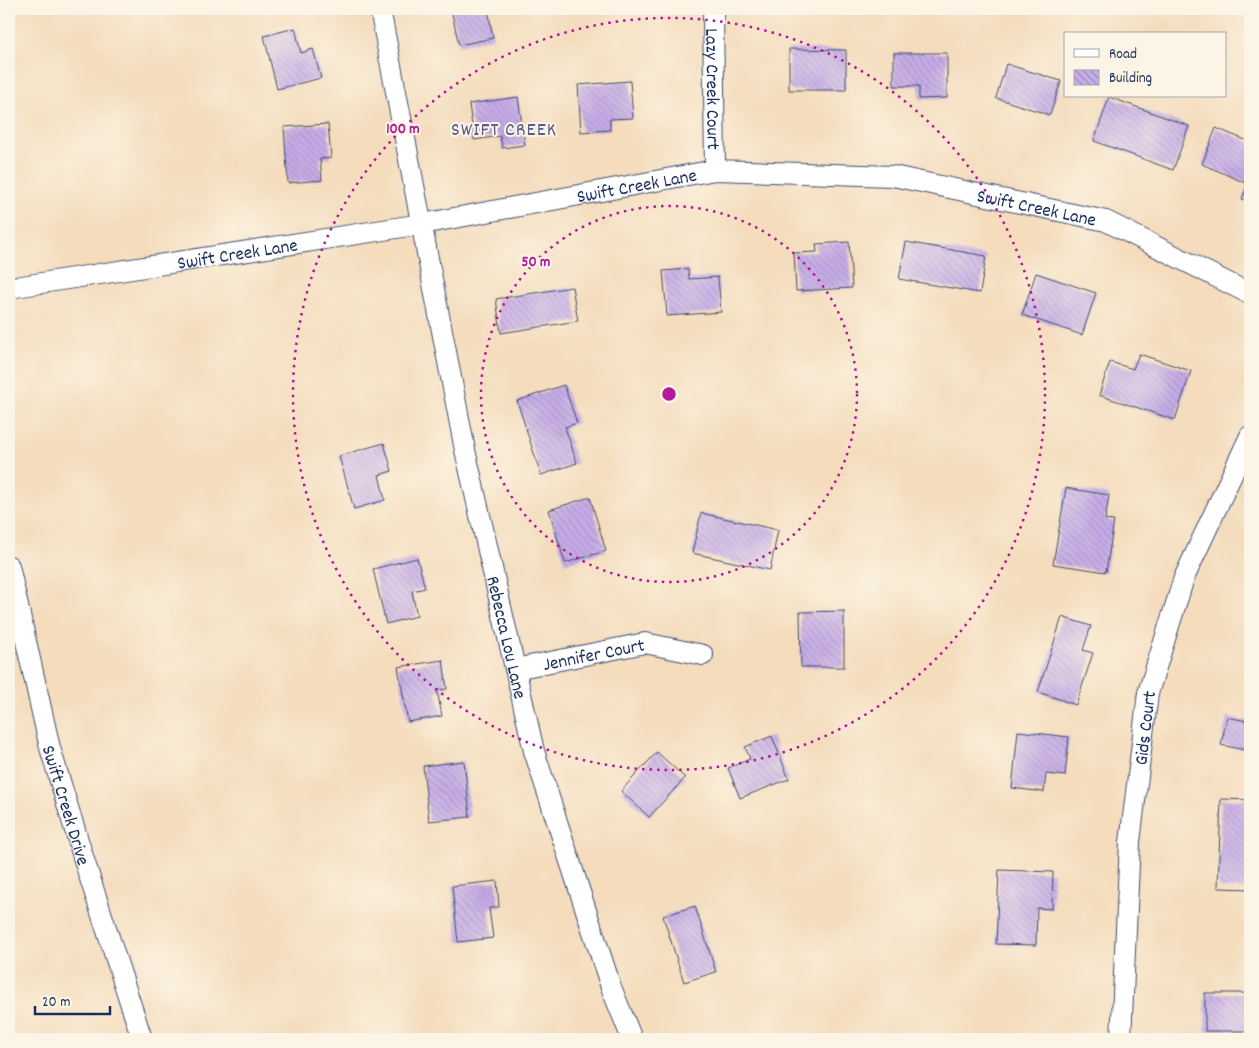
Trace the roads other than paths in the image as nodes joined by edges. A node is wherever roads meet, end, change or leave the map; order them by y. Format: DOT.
graph roads {
  1 [pos="380,9"];
  2 [pos="713,9"];
  3 [pos="715,170"];
  4 [pos="422,224"];
  5 [pos="9,288"];
  6 [pos="1250,294"];
  7 [pos="1250,436"];
  8 [pos="9,566"];
  9 [pos="703,655"];
  10 [pos="515,669"];
  11 [pos="142,1039"];
  12 [pos="632,1039"];
  13 [pos="1121,1039"];
  1 -- 4 [label="street, Rebecca Lou Lane"];
  2 -- 3 [label="street, Lazy Creek Court"];
  3 -- 4 [label="street, Swift Creek Lane"];
  3 -- 6 [label="street, Swift Creek Lane"];
  4 -- 5 [label="street, Swift Creek Lane"];
  4 -- 10 [label="street, Rebecca Lou Lane"];
  7 -- 13 [label="street, Gids Court"];
  8 -- 11 [label="street, Swift Creek Drive"];
  9 -- 10 [label="street, Jennifer Court"];
  10 -- 12 [label="street, Rebecca Lou Lane"];
}
